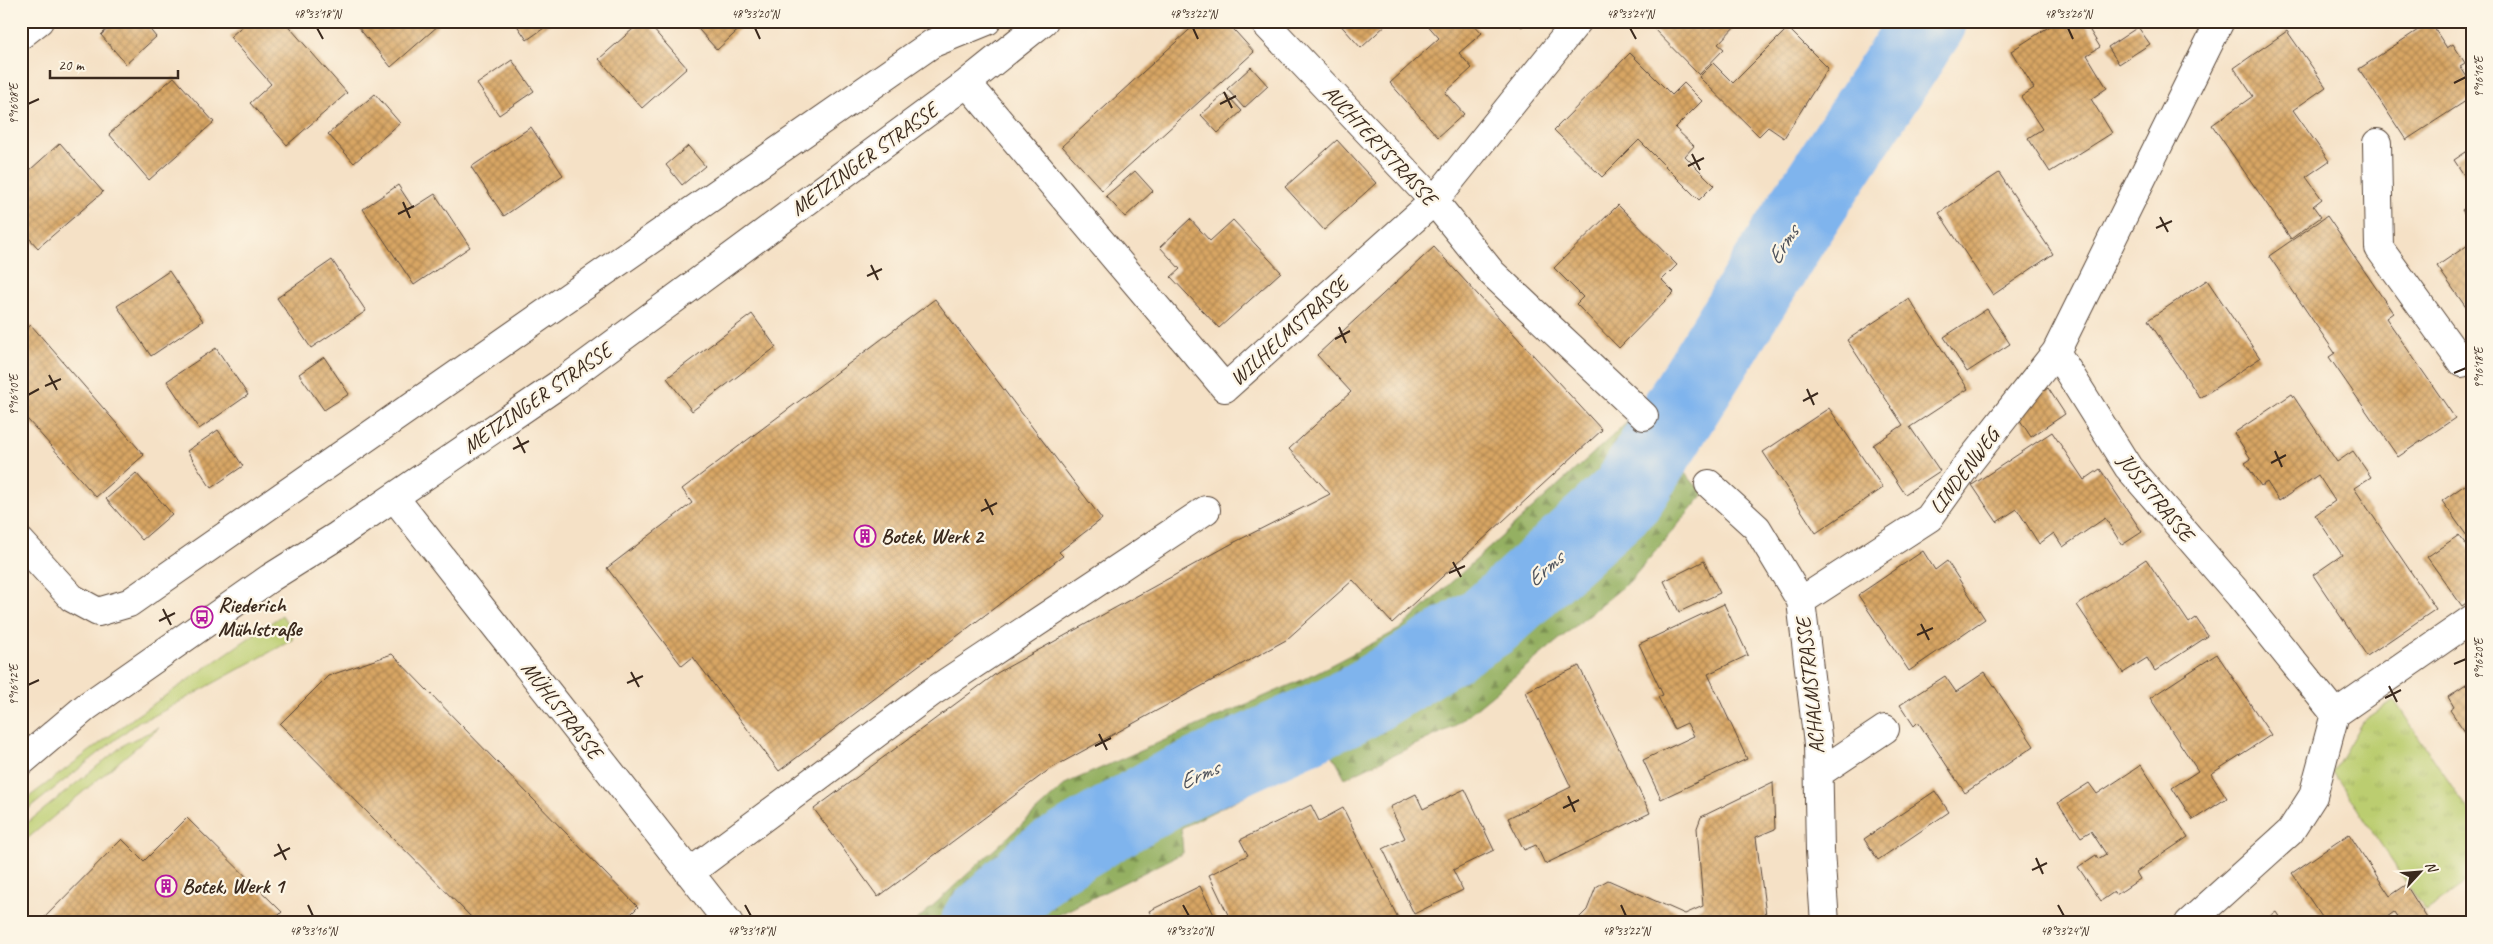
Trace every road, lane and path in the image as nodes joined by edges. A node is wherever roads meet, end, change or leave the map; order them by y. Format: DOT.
graph roads {
  1 [pos="39,21"];
  2 [pos="987,21"];
  3 [pos="1044,21"];
  4 [pos="1263,21"];
  5 [pos="1578,21"];
  6 [pos="2220,21"];
  7 [pos="21,35"];
  8 [pos="967,83"];
  9 [pos="2377,144"];
  10 [pos="1434,201"];
  11 [pos="2056,352"];
  12 [pos="2462,363"];
  13 [pos="1644,416"];
  14 [pos="1709,484"];
  15 [pos="394,498"];
  16 [pos="1206,510"];
  17 [pos="21,542"];
  18 [pos="1801,601"];
  19 [pos="2472,618"];
  20 [pos="2335,714"];
  21 [pos="1885,729"];
  22 [pos="21,762"];
  23 [pos="1818,773"];
  24 [pos="690,873"];
  25 [pos="728,922"];
  26 [pos="1825,923"];
  27 [pos="2189,923"];
  1 -- 7 [label="street"];
  2 -- 17 [label="street"];
  3 -- 8 [label="street, METZINGER STRASSE"];
  4 -- 10 [label="street, AUCHTERTSTRASSE"];
  5 -- 10 [label="street, WILHELMSTRASSE"];
  6 -- 11 [label="street"];
  8 -- 10 [label="street, WILHELMSTRASSE"];
  8 -- 15 [label="street, METZINGER STRASSE"];
  9 -- 12 [label="street"];
  10 -- 13 [label="street, AUCHTERTSTRASSE"];
  11 -- 18 [label="street, LINDENWEG"];
  11 -- 20 [label="street, JUSISTRASSE"];
  14 -- 18 [label="street, ACHALMSTRASSE"];
  15 -- 22 [label="street, METZINGER STRASSE"];
  15 -- 24 [label="street, MÜHLSTRASSE"];
  16 -- 24 [label="street"];
  18 -- 23 [label="street, ACHALMSTRASSE"];
  19 -- 20 [label="street"];
  20 -- 27 [label="street"];
  21 -- 23 [label="street"];
  23 -- 26 [label="street, ACHALMSTRASSE"];
  24 -- 25 [label="street, MÜHLSTRASSE"];
}
